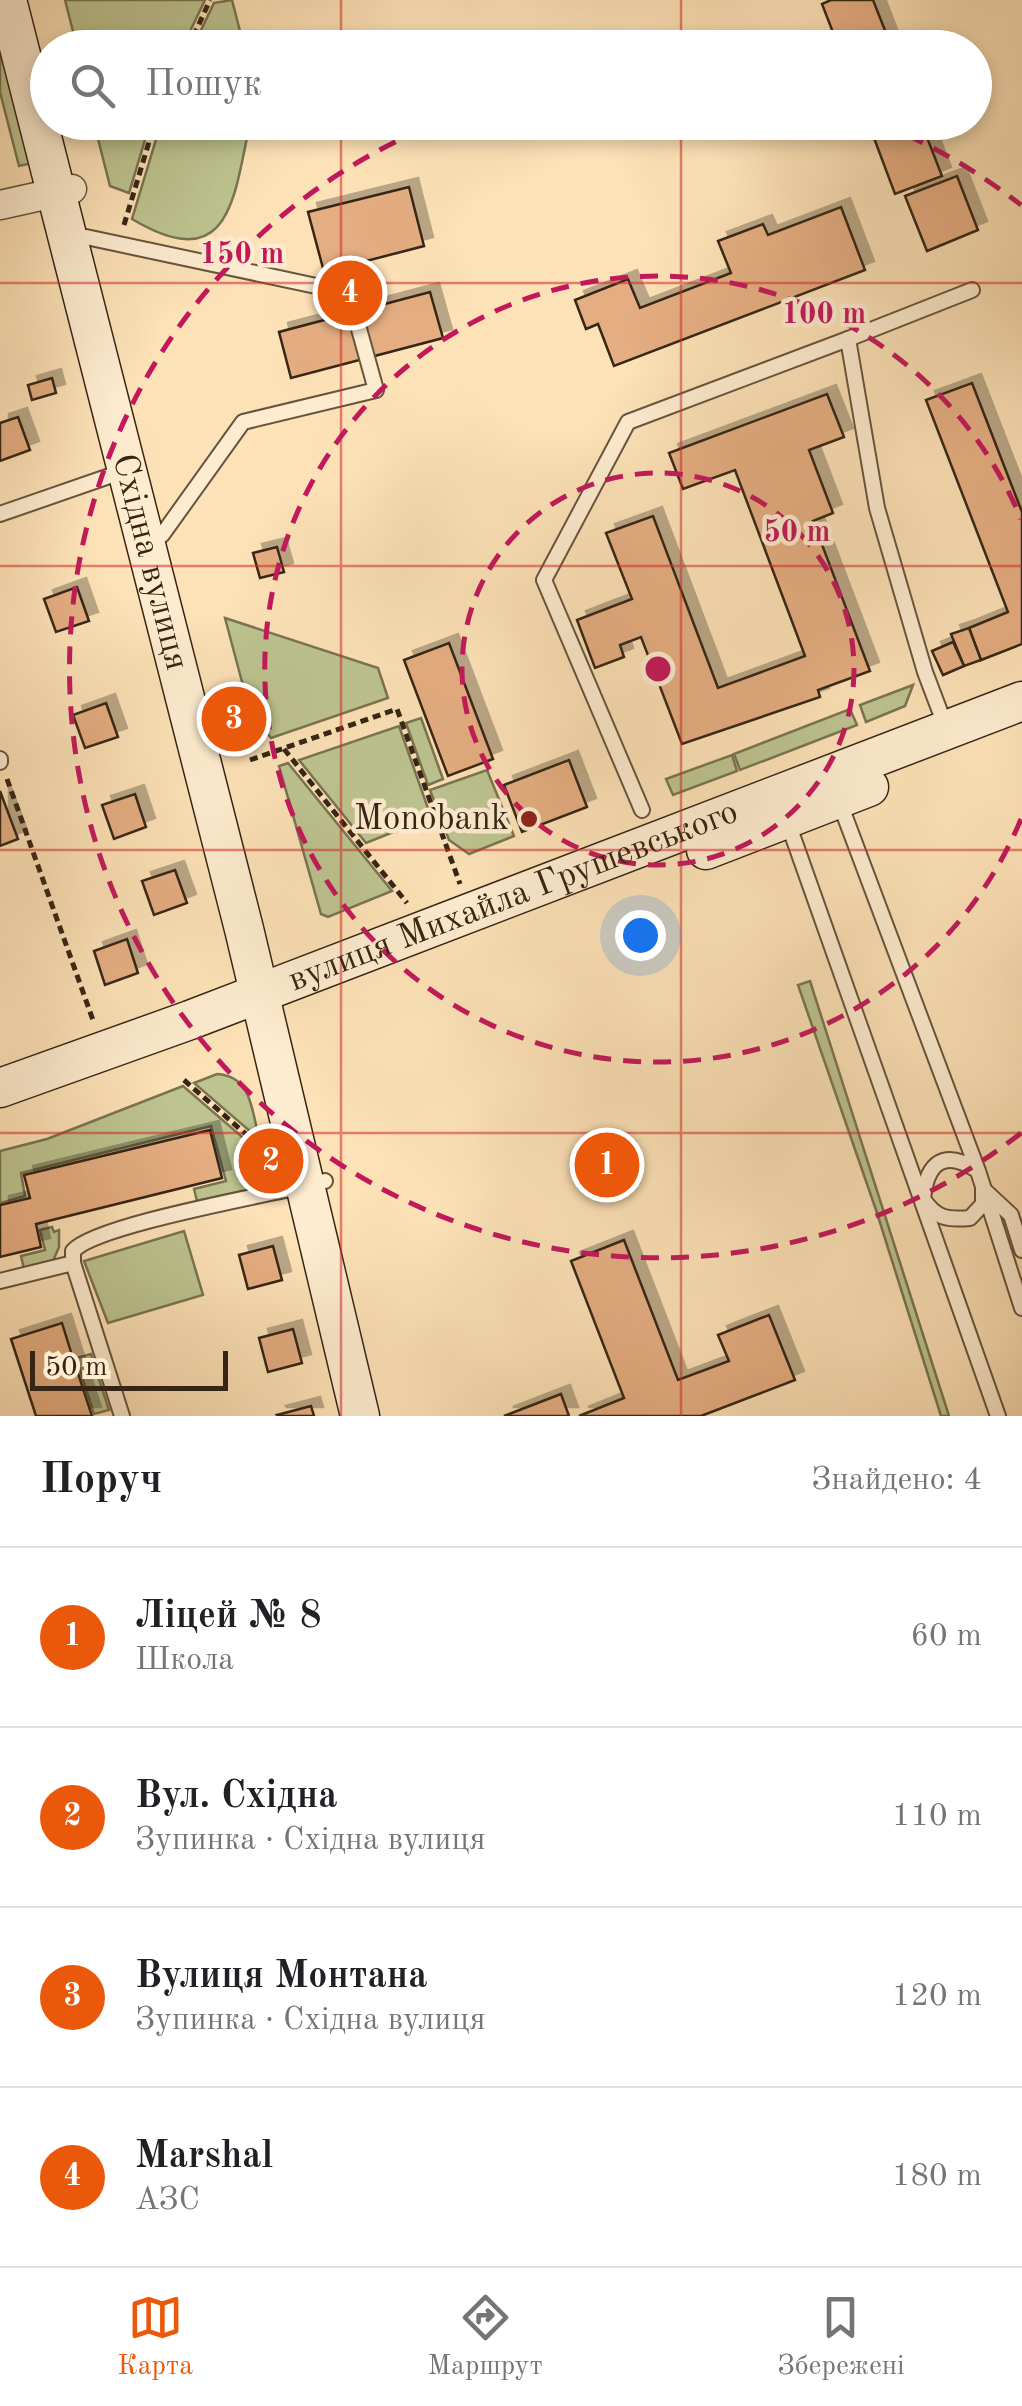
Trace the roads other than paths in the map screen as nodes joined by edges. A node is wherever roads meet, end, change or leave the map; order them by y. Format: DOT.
graph roads {
  1 [pos="8,0"];
  2 [pos="27,0"];
  3 [pos="35,30"];
  4 [pos="30,75"];
  5 [pos="49,140"];
  6 [pos="59,140"];
  7 [pos="64,191"];
  8 [pos="0,205"];
  9 [pos="86,236"];
  10 [pos="972,290"];
  11 [pos="848,339"];
  12 [pos="135,468"];
  13 [pos="0,514"];
  14 [pos="162,536"];
  15 [pos="1022,702"];
  16 [pos="1022,728"];
  17 [pos="947,730"];
  18 [pos="834,787"];
  19 [pos="782,806"];
  20 [pos="642,810"];
  21 [pos="270,1002"];
  22 [pos="0,1088"];
  23 [pos="0,1110"];
  24 [pos="978,1170"];
  25 [pos="314,1184"];
  26 [pos="983,1188"];
  27 [pos="922,1199"];
  28 [pos="1022,1250"];
  29 [pos="73,1263"];
  30 [pos="0,1281"];
  31 [pos="1022,1308"];
  32 [pos="122,1416"];
  33 [pos="360,1416"];
  34 [pos="384,1416"];
  35 [pos="998,1416"];
  1 -- 4 [label="main road, Східна вулиця"];
  2 -- 3 [label="main road"];
  5 -- 7 [label="main road, Східна вулиця"];
  6 -- 7 [label="main road, Східна вулиця"];
  7 -- 8 [label="street"];
  7 -- 9 [label="main road, Східна вулиця"];
  7 -- 12 [label="main road, Східна вулиця"];
  9 -- 12 [label="main road, Східна вулиця"];
  9 -- 14 [label="lane"];
  10 -- 11 [label="lane"];
  11 -- 17 [label="lane"];
  11 -- 20 [label="lane"];
  12 -- 13 [label="lane"];
  12 -- 14 [label="main road, Східна вулиця"];
  12 -- 21 [label="main road, Східна вулиця"];
  14 -- 21 [label="main road, Східна вулиця"];
  15 -- 17 [label="main road, вулиця Михайла Грушевського"];
  16 -- 18 [label="main road, вулиця Михайла Грушевського"];
  17 -- 18 [label="main road, вулиця Михайла Грушевського"];
  18 -- 19 [label="main road, вулиця Михайла Грушевського"];
  18 -- 24 [label="lane"];
  19 -- 21 [label="main road, вулиця Михайла Грушевського"];
  19 -- 27 [label="lane"];
  21 -- 22 [label="main road, вулиця Михайла Грушевського"];
  21 -- 23 [label="main road, вулиця Михайла Грушевського"];
  21 -- 25 [label="main road, Східна вулиця"];
  24 -- 26 [label="lane"];
  24 -- 27 [label="lane"];
  25 -- 29 [label="lane"];
  25 -- 33 [label="main road, Східна вулиця"];
  25 -- 34 [label="main road, Східна вулиця"];
  26 -- 27 [label="lane"];
  26 -- 28 [label="lane"];
  26 -- 31 [label="lane"];
  27 -- 35 [label="lane"];
  29 -- 30 [label="lane"];
  29 -- 32 [label="lane"];
}
